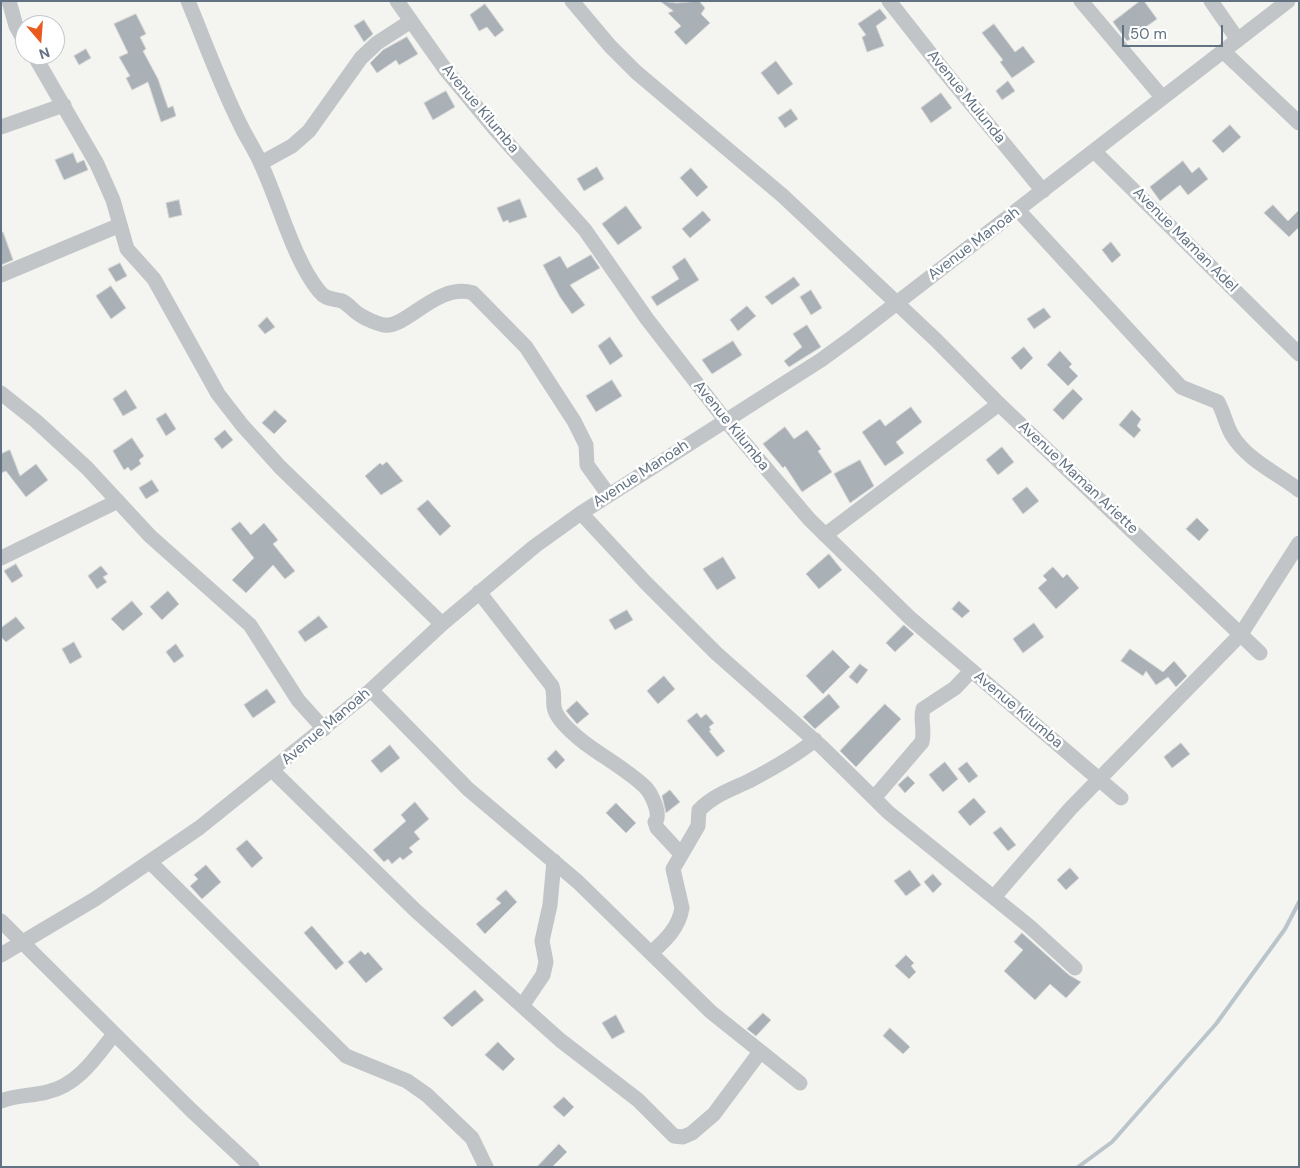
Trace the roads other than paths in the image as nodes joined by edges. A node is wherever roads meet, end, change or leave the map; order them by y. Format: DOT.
graph roads {
  1 [pos="9,1"];
  2 [pos="188,1"];
  3 [pos="398,1"];
  4 [pos="572,1"];
  5 [pos="889,1"];
  6 [pos="1081,1"];
  7 [pos="1212,1"];
  8 [pos="1288,1"];
  9 [pos="411,21"];
  10 [pos="15,22"];
  11 [pos="1238,40"];
  12 [pos="1224,52"];
  13 [pos="40,65"];
  14 [pos="1162,97"];
  15 [pos="64,105"];
  16 [pos="1299,123"];
  17 [pos="1,127"];
  18 [pos="1094,151"];
  19 [pos="261,163"];
  20 [pos="1044,191"];
  21 [pos="1018,210"];
  22 [pos="120,225"];
  23 [pos="1,275"];
  24 [pos="895,304"];
  25 [pos="1299,354"];
  26 [pos="1,393"];
  27 [pos="999,404"];
  28 [pos="726,421"];
  29 [pos="1299,490"];
  30 [pos="608,494"];
  31 [pos="118,501"];
  32 [pos="581,512"];
  33 [pos="825,535"];
  34 [pos="1299,543"];
  35 [pos="1,558"];
  36 [pos="480,592"];
  37 [pos="442,624"];
  38 [pos="1240,634"];
  39 [pos="1260,654"];
  40 [pos="972,671"];
  41 [pos="371,690"];
  42 [pos="324,729"];
  43 [pos="815,740"];
  44 [pos="273,771"];
  45 [pos="1100,780"];
  46 [pos="874,798"];
  47 [pos="1121,798"];
  48 [pos="680,854"];
  49 [pos="554,861"];
  50 [pos="151,863"];
  51 [pos="994,897"];
  52 [pos="1,921"];
  53 [pos="21,942"];
  54 [pos="652,952"];
  55 [pos="1,955"];
  56 [pos="1075,968"];
  57 [pos="522,1006"];
  58 [pos="114,1034"];
  59 [pos="760,1052"];
  60 [pos="800,1083"];
  61 [pos="1,1101"];
  62 [pos="252,1167"];
  63 [pos="486,1167"];
  1 -- 10 [label="street"];
  2 -- 19 [label="street"];
  3 -- 9 [label="street, Avenue Kilumba"];
  4 -- 24 [label="street, Avenue Maman Ariette"];
  5 -- 20 [label="street, Avenue Mulunda"];
  6 -- 14 [label="street"];
  7 -- 11 [label="street"];
  8 -- 11 [label="street, Avenue Manoah"];
  9 -- 19 [label="street"];
  9 -- 28 [label="street, Avenue Kilumba"];
  11 -- 12 [label="street, Avenue Manoah"];
  12 -- 14 [label="street, Avenue Manoah"];
  12 -- 16 [label="street"];
  13 -- 15 [label="street"];
  14 -- 18 [label="street, Avenue Manoah"];
  15 -- 17 [label="street"];
  15 -- 22 [label="street"];
  18 -- 20 [label="street, Avenue Manoah"];
  18 -- 25 [label="street, Avenue Maman Adel"];
  19 -- 30 [label="street"];
  20 -- 21 [label="street, Avenue Manoah"];
  21 -- 24 [label="street, Avenue Manoah"];
  21 -- 29 [label="street"];
  22 -- 23 [label="street"];
  22 -- 37 [label="street"];
  24 -- 27 [label="street, Avenue Maman Ariette"];
  24 -- 28 [label="street, Avenue Manoah"];
  26 -- 31 [label="street"];
  27 -- 33 [label="street"];
  27 -- 38 [label="street, Avenue Maman Ariette"];
  28 -- 30 [label="street, Avenue Manoah"];
  28 -- 33 [label="street, Avenue Kilumba"];
  30 -- 32 [label="street, Avenue Manoah"];
  31 -- 35 [label="street"];
  31 -- 42 [label="street"];
  32 -- 36 [label="street, Avenue Manoah"];
  32 -- 43 [label="street"];
  33 -- 40 [label="street, Avenue Kilumba"];
  34 -- 38 [label="street"];
  36 -- 37 [label="street, Avenue Manoah"];
  36 -- 48 [label="street"];
  37 -- 41 [label="street, Avenue Manoah"];
  38 -- 39 [label="street, Avenue Maman Ariette"];
  38 -- 45 [label="street"];
  40 -- 45 [label="street, Avenue Kilumba"];
  40 -- 46 [label="street"];
  41 -- 42 [label="street, Avenue Manoah"];
  41 -- 49 [label="street"];
  42 -- 44 [label="street, Avenue Manoah"];
  43 -- 46 [label="street"];
  43 -- 48 [label="street"];
  44 -- 50 [label="street, Avenue Manoah"];
  44 -- 57 [label="street"];
  45 -- 47 [label="street, Avenue Kilumba"];
  45 -- 51 [label="street"];
  46 -- 51 [label="street"];
  48 -- 54 [label="street"];
  49 -- 54 [label="street"];
  49 -- 57 [label="street"];
  50 -- 53 [label="street, Avenue Manoah"];
  50 -- 63 [label="street"];
  51 -- 56 [label="street"];
  52 -- 53 [label="street"];
  53 -- 55 [label="street, Avenue Manoah"];
  53 -- 58 [label="street"];
  54 -- 59 [label="street"];
  57 -- 59 [label="street"];
  58 -- 61 [label="street"];
  58 -- 62 [label="street"];
  59 -- 60 [label="street"];
}
